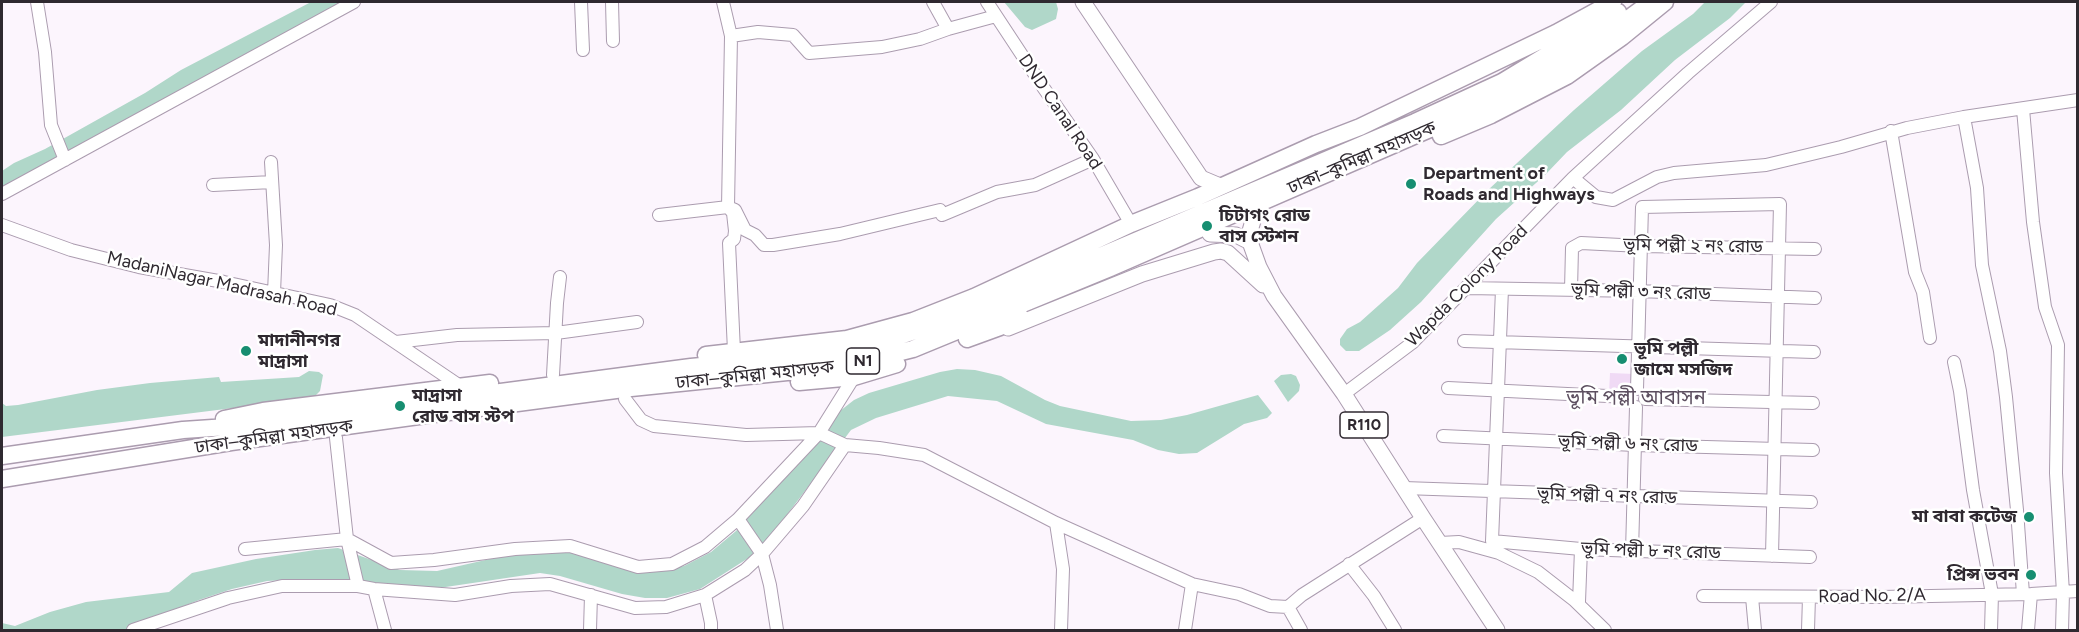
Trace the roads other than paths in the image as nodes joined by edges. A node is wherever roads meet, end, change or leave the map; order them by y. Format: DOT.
graph roads {
  1 [pos="37,2"];
  2 [pos="354,2"];
  3 [pos="581,2"];
  4 [pos="612,2"];
  5 [pos="723,2"];
  6 [pos="933,2"];
  7 [pos="987,2"];
  8 [pos="1083,2"];
  9 [pos="1613,2"];
  10 [pos="1633,2"];
  11 [pos="1651,2"];
  12 [pos="1665,2"];
  13 [pos="1771,2"];
  14 [pos="996,16"];
  15 [pos="948,29"];
  16 [pos="731,36"];
  17 [pos="613,41"];
  18 [pos="583,50"];
  19 [pos="2076,101"];
  20 [pos="2023,110"];
  21 [pos="2078,114"];
  22 [pos="1964,117"];
  23 [pos="1891,131"];
  24 [pos="1094,159"];
  25 [pos="64,160"];
  26 [pos="271,162"];
  27 [pos="1201,178"];
  28 [pos="1573,178"];
  29 [pos="272,182"];
  30 [pos="213,185"];
  31 [pos="1220,186"];
  32 [pos="2,194"];
  33 [pos="1198,197"];
  34 [pos="728,207"];
  35 [pos="1255,214"];
  36 [pos="659,215"];
  37 [pos="1131,224"];
  38 [pos="2,225"];
  39 [pos="1210,234"];
  40 [pos="1250,242"];
  41 [pos="1641,246"];
  42 [pos="1780,248"];
  43 [pos="1815,249"];
  44 [pos="560,277"];
  45 [pos="1467,288"];
  46 [pos="1502,289"];
  47 [pos="1571,290"];
  48 [pos="1639,291"];
  49 [pos="274,293"];
  50 [pos="1274,296"];
  51 [pos="1779,297"];
  52 [pos="1815,298"];
  53 [pos="637,322"];
  54 [pos="1000,327"];
  55 [pos="556,333"];
  56 [pos="1930,338"];
  57 [pos="1464,341"];
  58 [pos="1501,341"];
  59 [pos="396,342"];
  60 [pos="1638,346"];
  61 [pos="734,351"];
  62 [pos="1778,351"];
  63 [pos="1814,352"];
  64 [pos="1954,362"];
  65 [pos="553,375"];
  66 [pos="854,377"];
  67 [pos="460,386"];
  68 [pos="1448,388"];
  69 [pos="1637,389"];
  70 [pos="1499,390"];
  71 [pos="1344,394"];
  72 [pos="1627,397"];
  73 [pos="625,399"];
  74 [pos="1776,402"];
  75 [pos="1641,403"];
  76 [pos="1813,403"];
  77 [pos="183,430"];
  78 [pos="819,433"];
  79 [pos="1443,436"];
  80 [pos="336,438"];
  81 [pos="1497,439"];
  82 [pos="845,444"];
  83 [pos="1635,445"];
  84 [pos="1774,449"];
  85 [pos="187,450"];
  86 [pos="1813,450"];
  87 [pos="2,456"];
  88 [pos="2,479"];
  89 [pos="1404,488"];
  90 [pos="1494,491"];
  91 [pos="1634,497"];
  92 [pos="1774,502"];
  93 [pos="1811,502"];
  94 [pos="1423,518"];
  95 [pos="738,519"];
  96 [pos="1056,523"];
  97 [pos="1440,543"];
  98 [pos="349,544"];
  99 [pos="245,549"];
  100 [pos="1581,549"];
  101 [pos="1632,551"];
  102 [pos="762,554"];
  103 [pos="1772,556"];
  104 [pos="1810,557"];
  105 [pos="1349,564"];
  106 [pos="1192,584"];
  107 [pos="357,585"];
  108 [pos="374,589"];
  109 [pos="2078,591"];
  110 [pos="2062,593"];
  111 [pos="1992,594"];
  112 [pos="2027,594"];
  113 [pos="591,595"];
  114 [pos="705,595"];
  115 [pos="1703,596"];
  116 [pos="1752,597"];
  117 [pos="1809,597"];
  118 [pos="1579,602"];
  119 [pos="1288,607"];
  120 [pos="136,630"];
  121 [pos="385,630"];
  122 [pos="590,630"];
  123 [pos="711,630"];
  124 [pos="777,630"];
  125 [pos="1061,630"];
  126 [pos="1185,630"];
  127 [pos="1301,630"];
  128 [pos="1395,630"];
  129 [pos="1497,630"];
  130 [pos="1605,630"];
  131 [pos="1755,630"];
  132 [pos="1808,630"];
  133 [pos="1991,630"];
  134 [pos="2028,630"];
  135 [pos="2062,630"];
  1 -- 25 [label="street"];
  2 -- 25 [label="street"];
  3 -- 18 [label="street"];
  4 -- 17 [label="street"];
  5 -- 16 [label="street"];
  6 -- 15 [label="street"];
  7 -- 14 [label="street, DND Canal Road"];
  8 -- 27 [label="main road"];
  9 -- 31 [label="highway"];
  10 -- 77 [label="highway, ঢাকা–কুমিল্লা মহাসড়ক / N1"];
  11 -- 85 [label="highway, ঢাকা–কুমিল্লা মহাসড়ক / N1"];
  12 -- 35 [label="highway"];
  13 -- 28 [label="street, Wapda Colony Road"];
  14 -- 15 [label="street"];
  14 -- 24 [label="street, DND Canal Road"];
  15 -- 16 [label="street"];
  16 -- 34 [label="street"];
  19 -- 20 [label="street"];
  19 -- 21 [label="street"];
  20 -- 22 [label="street"];
  20 -- 110 [label="street"];
  22 -- 23 [label="street"];
  22 -- 112 [label="street"];
  23 -- 28 [label="street"];
  23 -- 56 [label="street"];
  24 -- 34 [label="street"];
  24 -- 37 [label="street, DND Canal Road"];
  25 -- 32 [label="street"];
  26 -- 29 [label="street"];
  27 -- 31 [label="main road"];
  27 -- 33 [label="main road"];
  28 -- 45 [label="street, Wapda Colony Road"];
  29 -- 30 [label="street"];
  29 -- 49 [label="street"];
  31 -- 33 [label="highway"];
  33 -- 37 [label="highway"];
  34 -- 36 [label="street"];
  34 -- 61 [label="street"];
  35 -- 39 [label="highway"];
  35 -- 40 [label="main road, R110"];
  37 -- 61 [label="highway"];
  38 -- 49 [label="street, MadaniNagar Madrasah Road"];
  39 -- 40 [label="main road"];
  39 -- 54 [label="highway"];
  40 -- 50 [label="main road, R110"];
  41 -- 42 [label="street, ভূমি পল্লী ২ নং রোড"];
  41 -- 42 [label="street"];
  41 -- 47 [label="street, ভূমি পল্লী ২ নং রোড"];
  41 -- 48 [label="street"];
  42 -- 43 [label="street, ভূমি পল্লী ২ নং রোড"];
  42 -- 51 [label="street"];
  44 -- 55 [label="street"];
  45 -- 46 [label="street, ভূমি পল্লী ৩ নং রোড"];
  45 -- 71 [label="street, Wapda Colony Road"];
  46 -- 47 [label="street, ভূমি পল্লী ৩ নং রোড"];
  46 -- 58 [label="street"];
  47 -- 48 [label="street, ভূমি পল্লী ৩ নং রোড"];
  48 -- 51 [label="street, ভূমি পল্লী ৩ নং রোড"];
  48 -- 60 [label="street"];
  49 -- 59 [label="street, MadaniNagar Madrasah Road"];
  50 -- 54 [label="main road"];
  50 -- 71 [label="main road, R110"];
  51 -- 52 [label="street, ভূমি পল্লী ৩ নং রোড"];
  51 -- 62 [label="street"];
  53 -- 55 [label="street"];
  54 -- 66 [label="highway"];
  55 -- 59 [label="street"];
  55 -- 65 [label="street"];
  57 -- 58 [label="street"];
  58 -- 60 [label="street"];
  58 -- 70 [label="street"];
  59 -- 67 [label="street, MadaniNagar Madrasah Road"];
  60 -- 62 [label="street"];
  60 -- 69 [label="street"];
  61 -- 65 [label="highway"];
  62 -- 63 [label="street"];
  62 -- 74 [label="street"];
  64 -- 111 [label="street"];
  65 -- 67 [label="highway"];
  66 -- 73 [label="highway"];
  66 -- 78 [label="street"];
  67 -- 77 [label="highway"];
  68 -- 70 [label="street"];
  69 -- 72 [label="street"];
  69 -- 75 [label="street"];
  70 -- 72 [label="street"];
  70 -- 81 [label="street"];
  71 -- 89 [label="main road, R110"];
  72 -- 75 [label="street"];
  73 -- 78 [label="street"];
  73 -- 80 [label="highway"];
  74 -- 75 [label="street"];
  74 -- 76 [label="street"];
  74 -- 84 [label="street"];
  75 -- 83 [label="street"];
  77 -- 87 [label="highway, ঢাকা–কুমিল্লা মহাসড়ক / N1"];
  78 -- 82 [label="street"];
  78 -- 95 [label="street"];
  79 -- 81 [label="street, ভূমি পল্লী ৬ নং রোড"];
  80 -- 85 [label="highway"];
  80 -- 98 [label="street"];
  81 -- 83 [label="street, ভূমি পল্লী ৬ নং রোড"];
  81 -- 90 [label="street"];
  82 -- 96 [label="street"];
  82 -- 102 [label="street"];
  83 -- 84 [label="street, ভূমি পল্লী ৬ নং রোড"];
  83 -- 91 [label="street"];
  84 -- 86 [label="street, ভূমি পল্লী ৬ নং রোড"];
  84 -- 92 [label="street"];
  85 -- 88 [label="highway, ঢাকা–কুমিল্লা মহাসড়ক / N1"];
  89 -- 90 [label="street, ভূমি পল্লী ৭ নং রোড"];
  89 -- 94 [label="main road, R110"];
  90 -- 91 [label="street, ভূমি পল্লী ৭ নং রোড"];
  90 -- 100 [label="street, ভূমি পল্লী ৮ নং রোড"];
  91 -- 92 [label="street, ভূমি পল্লী ৭ নং রোড"];
  91 -- 101 [label="street"];
  92 -- 93 [label="street, ভূমি পল্লী ৭ নং রোড"];
  92 -- 103 [label="street"];
  94 -- 97 [label="main road, R110"];
  94 -- 105 [label="street"];
  95 -- 98 [label="street"];
  95 -- 102 [label="street"];
  96 -- 106 [label="street"];
  96 -- 125 [label="street"];
  97 -- 129 [label="main road, R110"];
  97 -- 130 [label="street"];
  98 -- 99 [label="street"];
  98 -- 107 [label="street"];
  100 -- 101 [label="street, ভূমি পল্লী ৮ নং রোড"];
  100 -- 118 [label="street"];
  101 -- 103 [label="street, ভূমি পল্লী ৮ নং রোড"];
  102 -- 114 [label="street"];
  102 -- 124 [label="street"];
  103 -- 104 [label="street, ভূমি পল্লী ৮ নং রোড"];
  105 -- 119 [label="street"];
  105 -- 128 [label="street"];
  106 -- 119 [label="street"];
  106 -- 126 [label="street"];
  107 -- 108 [label="street"];
  107 -- 120 [label="street"];
  108 -- 113 [label="street"];
  108 -- 121 [label="street"];
  109 -- 110 [label="street, Road No. 2/A"];
  110 -- 112 [label="street, Road No. 2/A"];
  110 -- 135 [label="street"];
  111 -- 112 [label="street, Road No. 2/A"];
  111 -- 117 [label="street, Road No. 2/A"];
  111 -- 133 [label="street"];
  112 -- 134 [label="street"];
  113 -- 114 [label="street"];
  113 -- 122 [label="street"];
  114 -- 123 [label="street"];
  115 -- 116 [label="street, Road No. 2/A"];
  116 -- 117 [label="street, Road No. 2/A"];
  116 -- 131 [label="street"];
  117 -- 132 [label="street"];
  119 -- 127 [label="street"];
}
